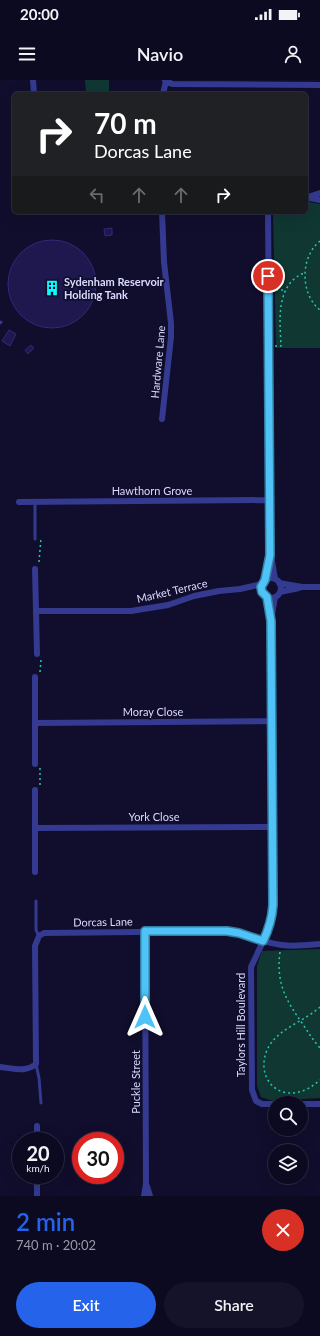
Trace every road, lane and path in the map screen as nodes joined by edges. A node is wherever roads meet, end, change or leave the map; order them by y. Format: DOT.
graph roads {
  1 [pos="33,80"];
  2 [pos="166,81"];
  3 [pos="320,85"];
  4 [pos="34,92"];
  5 [pos="163,92"];
  6 [pos="320,193"];
  7 [pos="308,198"];
  8 [pos="308,198"];
  9 [pos="320,200"];
  10 [pos="162,214"];
  11 [pos="268,214"];
  12 [pos="320,241"];
  13 [pos="304,273"];
  14 [pos="286,290"];
  15 [pos="268,291"];
  16 [pos="320,310"];
  17 [pos="269,347"];
  18 [pos="162,418"];
  19 [pos="270,500"];
  20 [pos="19,502"];
  21 [pos="35,502"];
  22 [pos="35,534"];
  23 [pos="35,538"];
  24 [pos="270,555"];
  25 [pos="35,569"];
  26 [pos="277,581"];
  27 [pos="264,582"];
  28 [pos="302,587"];
  29 [pos="320,587"];
  30 [pos="240,589"];
  31 [pos="280,592"];
  32 [pos="265,594"];
  33 [pos="275,597"];
  34 [pos="36,611"];
  35 [pos="271,621"];
  36 [pos="37,654"];
  37 [pos="35,677"];
  38 [pos="272,722"];
  39 [pos="35,723"];
  40 [pos="35,754"];
  41 [pos="35,764"];
  42 [pos="35,790"];
  43 [pos="272,827"];
  44 [pos="35,828"];
  45 [pos="35,872"];
  46 [pos="36,901"];
  47 [pos="145,931"];
  48 [pos="39,936"];
  49 [pos="263,941"];
  50 [pos="320,944"];
  51 [pos="281,945"];
  52 [pos="320,1007"];
  53 [pos="301,1021"];
  54 [pos="320,1048"];
  55 [pos="36,1064"];
  56 [pos="0,1067"];
  57 [pos="320,1080"];
  58 [pos="41,1103"];
  59 [pos="268,1104"];
  60 [pos="308,1104"];
  61 [pos="320,1104"];
  62 [pos="37,1126"];
  63 [pos="37,1132"];
  64 [pos="37,1184"];
  65 [pos="146,1184"];
  66 [pos="37,1196"];
  67 [pos="144,1196"];
  68 [pos="150,1196"];
  1 -- 4 [label="street"];
  2 -- 3 [label="street"];
  2 -- 5 [label="street"];
  6 -- 7 [label="street"];
  8 -- 9 [label="street"];
  10 -- 18 [label="street, Hardware Lane"];
  11 -- 15 [label="street"];
  12 -- 13 [label="path"];
  13 -- 14 [label="path"];
  13 -- 16 [label="path"];
  14 -- 15 [label="path"];
  14 -- 17 [label="path"];
  15 -- 17 [label="street"];
  17 -- 19 [label="street"];
  19 -- 21 [label="street, Hawthorn Grove"];
  19 -- 24 [label="street"];
  20 -- 21 [label="street, Hawthorn Grove"];
  21 -- 22 [label="lane"];
  22 -- 23 [label="lane"];
  22 -- 25 [label="path"];
  24 -- 26 [label="street"];
  24 -- 27 [label="street"];
  25 -- 34 [label="street"];
  26 -- 27 [label="street"];
  26 -- 28 [label="street"];
  26 -- 31 [label="street"];
  27 -- 30 [label="street, Market Terrace"];
  27 -- 32 [label="street"];
  28 -- 29 [label="street"];
  28 -- 31 [label="street"];
  30 -- 32 [label="street, Market Terrace"];
  30 -- 34 [label="street, Market Terrace"];
  31 -- 33 [label="street"];
  32 -- 33 [label="street"];
  32 -- 35 [label="street, Taylors Hill Boulevard"];
  33 -- 35 [label="street, Taylors Hill Boulevard"];
  34 -- 36 [label="street"];
  35 -- 38 [label="street, Taylors Hill Boulevard"];
  37 -- 39 [label="street"];
  38 -- 39 [label="street, Moray Close"];
  38 -- 43 [label="street, Taylors Hill Boulevard"];
  39 -- 40 [label="street"];
  40 -- 41 [label="street"];
  40 -- 42 [label="path"];
  42 -- 44 [label="street"];
  43 -- 44 [label="street, York Close"];
  43 -- 49 [label="street, Taylors Hill Boulevard"];
  44 -- 45 [label="street"];
  46 -- 48 [label="lane"];
  47 -- 48 [label="street, Dorcas Lane"];
  47 -- 49 [label="street, Dorcas Lane"];
  47 -- 65 [label="street, Puckle Street"];
  48 -- 55 [label="street"];
  49 -- 51 [label="street, Dorcas Lane"];
  49 -- 59 [label="street, Taylors Hill Boulevard"];
  50 -- 51 [label="street, Dorcas Lane"];
  51 -- 53 [label="path"];
  52 -- 53 [label="path"];
  53 -- 54 [label="path"];
  53 -- 57 [label="path"];
  55 -- 56 [label="street"];
  55 -- 58 [label="lane"];
  60 -- 61 [label="street"];
  62 -- 63 [label="street"];
  64 -- 66 [label="street"];
  65 -- 67 [label="street, Puckle Street"];
  65 -- 68 [label="street, Puckle Street"];
}
